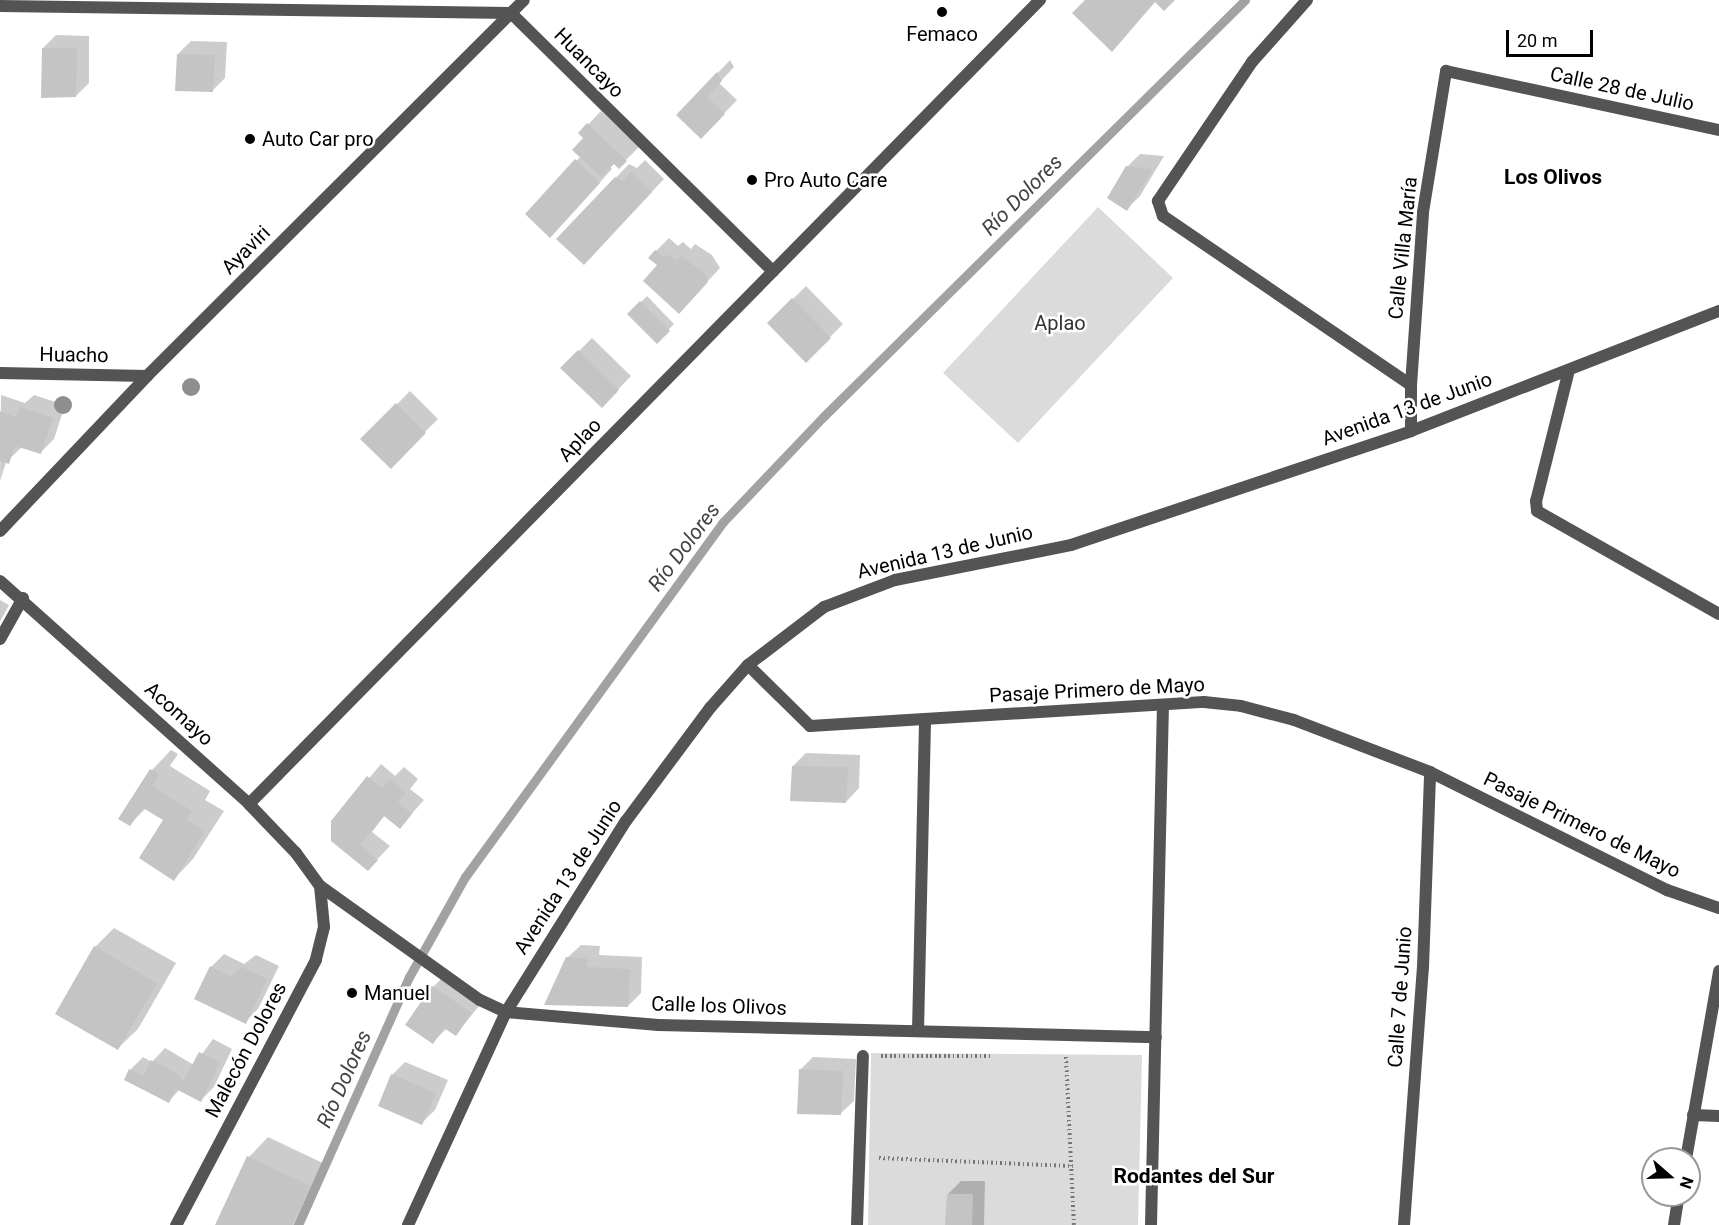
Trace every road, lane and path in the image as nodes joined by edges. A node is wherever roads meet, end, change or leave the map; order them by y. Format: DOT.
graph roads {
  1 [pos="524,0"];
  2 [pos="1040,0"];
  3 [pos="1306,0"];
  4 [pos="0,6"];
  5 [pos="511,13"];
  6 [pos="1446,70"];
  7 [pos="1719,130"];
  8 [pos="773,271"];
  9 [pos="1719,311"];
  10 [pos="1569,370"];
  11 [pos="0,373"];
  12 [pos="147,376"];
  13 [pos="1411,385"];
  14 [pos="1411,431"];
  15 [pos="0,531"];
  16 [pos="0,581"];
  17 [pos="23,598"];
  18 [pos="1719,614"];
  19 [pos="0,639"];
  20 [pos="748,665"];
  21 [pos="1163,705"];
  22 [pos="925,719"];
  23 [pos="1430,772"];
  24 [pos="249,804"];
  25 [pos="320,886"];
  26 [pos="1719,908"];
  27 [pos="1719,971"];
  28 [pos="506,1012"];
  29 [pos="918,1031"];
  30 [pos="1156,1037"];
  31 [pos="867,1056"];
  32 [pos="997,1056"];
  33 [pos="1054,1057"];
  34 [pos="1066,1057"];
  35 [pos="1076,1057"];
  36 [pos="1693,1115"];
  37 [pos="1719,1116"];
  38 [pos="1688,1147"];
  39 [pos="869,1158"];
  40 [pos="1073,1166"];
  41 [pos="1678,1207"];
  42 [pos="176,1225"];
  43 [pos="408,1225"];
  44 [pos="857,1225"];
  45 [pos="1074,1225"];
  46 [pos="1151,1225"];
  47 [pos="1404,1225"];
  48 [pos="1674,1225"];
  1 -- 5 [label="street, Ayaviri"];
  2 -- 8 [label="street, Aplao"];
  3 -- 13 [label="street"];
  4 -- 5 [label="street"];
  5 -- 8 [label="street, Huancayo"];
  5 -- 12 [label="street, Ayaviri"];
  6 -- 7 [label="street, Calle 28 de Julio"];
  6 -- 13 [label="street, Calle Villa María"];
  8 -- 24 [label="street, Aplao"];
  9 -- 10 [label="street, Avenida 13 de Junio"];
  10 -- 14 [label="street, Avenida 13 de Junio"];
  10 -- 18 [label="street"];
  11 -- 12 [label="street, Huacho"];
  12 -- 15 [label="street, Ayaviri"];
  13 -- 14 [label="street, Calle Villa María"];
  14 -- 20 [label="street, Avenida 13 de Junio"];
  16 -- 17 [label="street, Acomayo"];
  17 -- 19 [label="street"];
  17 -- 24 [label="street, Acomayo"];
  20 -- 22 [label="street, Pasaje Primero de Mayo"];
  20 -- 28 [label="street, Avenida 13 de Junio"];
  21 -- 22 [label="street, Pasaje Primero de Mayo"];
  21 -- 23 [label="street, Pasaje Primero de Mayo"];
  21 -- 30 [label="street"];
  22 -- 29 [label="street"];
  23 -- 26 [label="street, Pasaje Primero de Mayo"];
  23 -- 47 [label="street, Calle 7 de Junio"];
  24 -- 25 [label="street, Acomayo"];
  25 -- 28 [label="street, Calle los Olivos"];
  25 -- 42 [label="street, Malecón Dolores"];
  27 -- 36 [label="street"];
  28 -- 29 [label="street, Calle los Olivos"];
  28 -- 43 [label="street, Avenida 13 de Junio"];
  29 -- 30 [label="street, Calle los Olivos"];
  30 -- 46 [label="street"];
  31 -- 32 [label="path"];
  31 -- 44 [label="street"];
  33 -- 34 [label="path"];
  34 -- 35 [label="path"];
  34 -- 40 [label="path"];
  36 -- 37 [label="street"];
  36 -- 38 [label="street"];
  39 -- 40 [label="path"];
  40 -- 45 [label="path"];
  41 -- 48 [label="street"];
}
